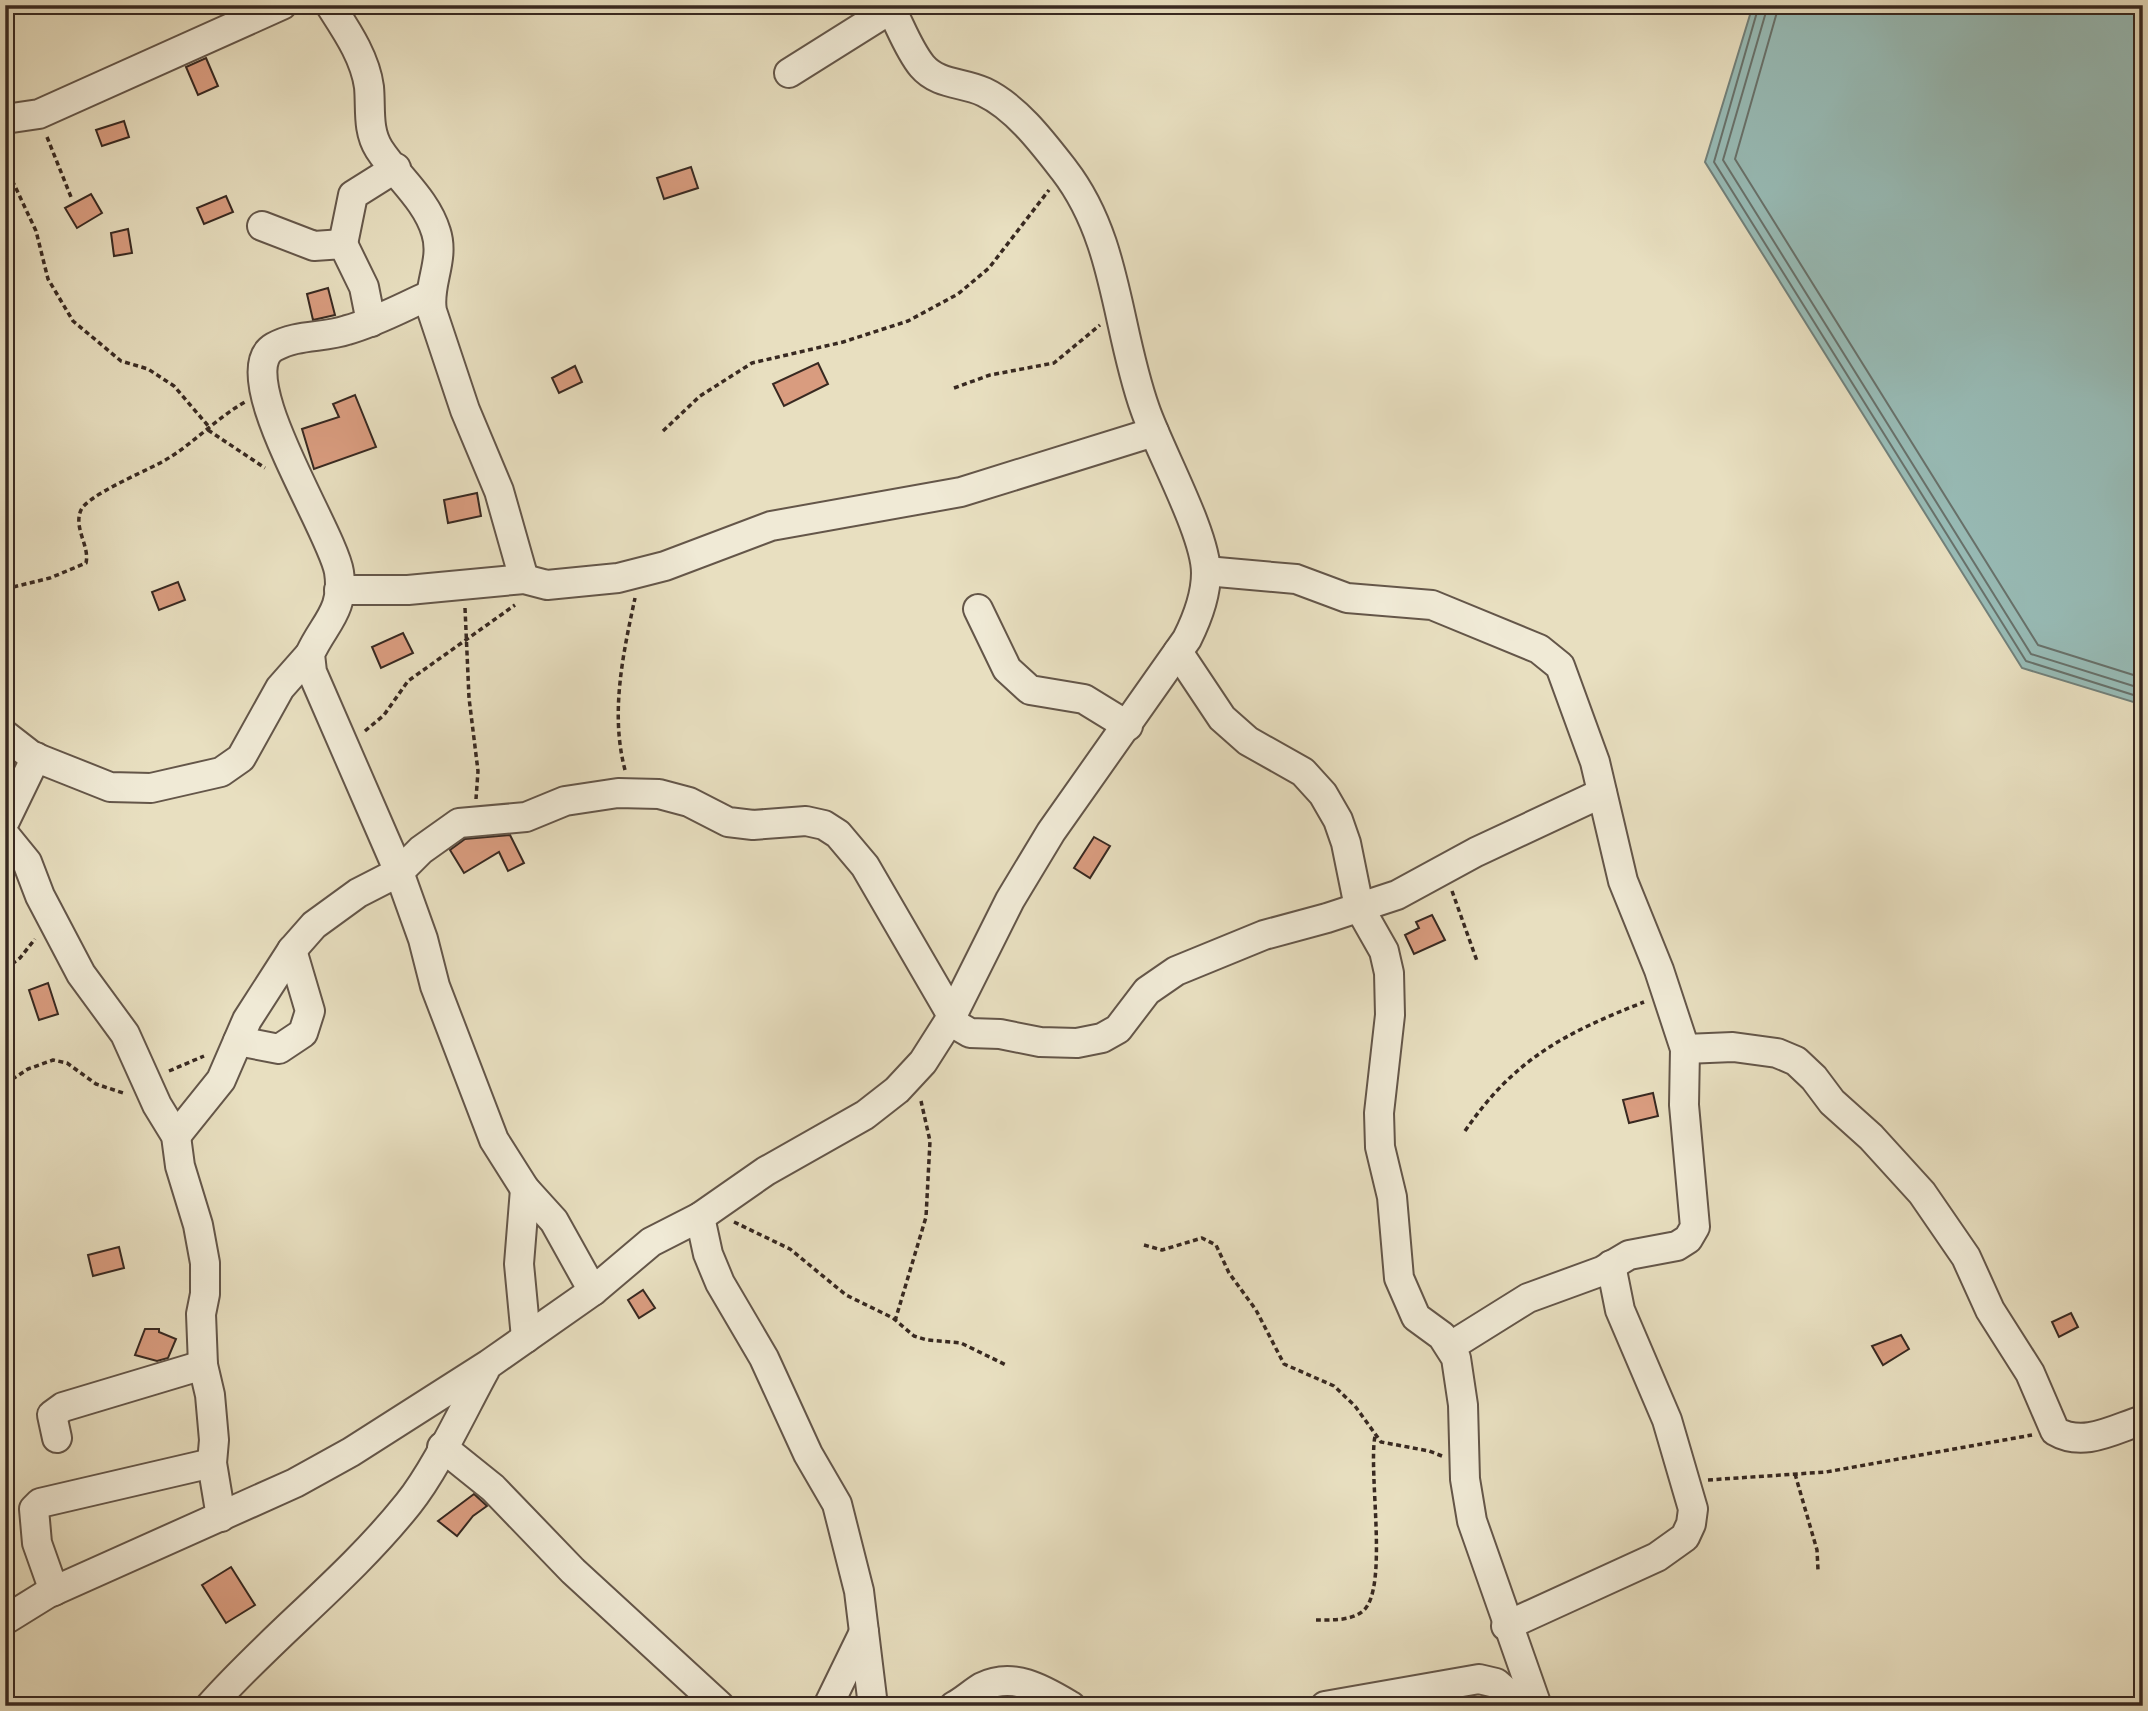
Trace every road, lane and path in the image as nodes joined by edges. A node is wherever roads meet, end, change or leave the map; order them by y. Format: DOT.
graph roads {
  1 [pos="282,5"];
  2 [pos="330,5"];
  3 [pos="890,7"];
  4 [pos="789,72"];
  5 [pos="38,114"];
  6 [pos="5,119"];
  7 [pos="5,165"];
  8 [pos="396,168"];
  9 [pos="1064,170"];
  10 [pos="71,197"];
  11 [pos="262,226"];
  12 [pos="343,244"];
  13 [pos="430,295"];
  14 [pos="1119,308"];
  15 [pos="371,322"];
  16 [pos="954,388"];
  17 [pos="266,394"];
  18 [pos="209,429"];
  19 [pos="663,431"];
  20 [pos="1154,432"];
  21 [pos="302,485"];
  22 [pos="1206,571"];
  23 [pos="639,574"];
  24 [pos="536,582"];
  25 [pos="463,587"];
  26 [pos="5,589"];
  27 [pos="339,590"];
  28 [pos="978,609"];
  29 [pos="466,637"];
  30 [pos="1178,652"];
  31 [pos="310,654"];
  32 [pos="1128,726"];
  33 [pos="5,735"];
  34 [pos="347,747"];
  35 [pos="36,757"];
  36 [pos="634,791"];
  37 [pos="1602,793"];
  38 [pos="468,820"];
  39 [pos="5,821"];
  40 [pos="5,835"];
  41 [pos="1441,871"];
  42 [pos="399,872"];
  43 [pos="1359,907"];
  44 [pos="54,921"];
  45 [pos="292,950"];
  46 [pos="1477,961"];
  47 [pos="5,970"];
  48 [pos="1666,993"];
  49 [pos="951,1018"];
  50 [pos="237,1044"];
  51 [pos="1685,1049"];
  52 [pos="908,1078"];
  53 [pos="5,1084"];
  54 [pos="153,1093"];
  55 [pos="1465,1131"];
  56 [pos="176,1136"];
  57 [pos="525,1189"];
  58 [pos="702,1223"];
  59 [pos="1144,1245"];
  60 [pos="1611,1265"];
  61 [pos="593,1291"];
  62 [pos="895,1321"];
  63 [pos="526,1338"];
  64 [pos="1451,1346"];
  65 [pos="489,1364"];
  66 [pos="203,1365"];
  67 [pos="1006,1365"];
  68 [pos="2143,1420"];
  69 [pos="2055,1431"];
  70 [pos="1375,1436"];
  71 [pos="57,1438"];
  72 [pos="442,1447"];
  73 [pos="212,1463"];
  74 [pos="1464,1467"];
  75 [pos="1795,1474"];
  76 [pos="1685,1479"];
  77 [pos="220,1517"];
  78 [pos="1818,1570"];
  79 [pos="54,1591"];
  80 [pos="5,1620"];
  81 [pos="1316,1620"];
  82 [pos="1506,1626"];
  83 [pos="864,1632"];
  84 [pos="210,1706"];
  85 [pos="720,1706"];
  86 [pos="828,1706"];
  87 [pos="873,1706"];
  88 [pos="954,1706"];
  89 [pos="1071,1706"];
  90 [pos="1325,1706"];
  91 [pos="1523,1706"];
  92 [pos="1537,1706"];
  1 -- 5 [label="street"];
  2 -- 8 [label="street"];
  3 -- 4 [label="street"];
  3 -- 9 [label="street"];
  5 -- 6 [label="street"];
  5 -- 10 [label="path"];
  7 -- 18 [label="path"];
  8 -- 12 [label="street"];
  8 -- 13 [label="street"];
  9 -- 14 [label="street"];
  9 -- 19 [label="path"];
  11 -- 12 [label="street"];
  12 -- 15 [label="street"];
  13 -- 15 [label="street"];
  13 -- 24 [label="street"];
  14 -- 16 [label="path"];
  14 -- 20 [label="street"];
  15 -- 17 [label="street"];
  17 -- 18 [label="path"];
  17 -- 21 [label="street"];
  18 -- 21 [label="path"];
  18 -- 26 [label="path"];
  20 -- 22 [label="street"];
  20 -- 23 [label="street"];
  21 -- 27 [label="street"];
  22 -- 30 [label="street"];
  22 -- 37 [label="street"];
  23 -- 24 [label="street"];
  23 -- 36 [label="path"];
  24 -- 25 [label="street"];
  24 -- 29 [label="path"];
  25 -- 27 [label="street"];
  25 -- 29 [label="path"];
  27 -- 31 [label="street"];
  28 -- 32 [label="street"];
  29 -- 34 [label="path"];
  29 -- 38 [label="path"];
  30 -- 32 [label="street"];
  30 -- 43 [label="street"];
  31 -- 34 [label="street"];
  31 -- 35 [label="street"];
  32 -- 49 [label="street"];
  33 -- 35 [label="street"];
  34 -- 42 [label="street"];
  35 -- 39 [label="street"];
  36 -- 38 [label="street"];
  36 -- 49 [label="street"];
  37 -- 41 [label="street"];
  37 -- 48 [label="street"];
  38 -- 42 [label="street"];
  40 -- 44 [label="street"];
  41 -- 43 [label="street"];
  41 -- 46 [label="path"];
  42 -- 45 [label="street"];
  42 -- 57 [label="street"];
  43 -- 49 [label="street"];
  43 -- 64 [label="street"];
  44 -- 47 [label="path"];
  44 -- 54 [label="street"];
  45 -- 50 [label="street"];
  45 -- 50 [label="street"];
  48 -- 51 [label="street"];
  48 -- 55 [label="path"];
  49 -- 52 [label="street"];
  50 -- 54 [label="path"];
  50 -- 56 [label="street"];
  51 -- 60 [label="street"];
  51 -- 69 [label="street"];
  52 -- 58 [label="street"];
  52 -- 62 [label="path"];
  53 -- 54 [label="path"];
  54 -- 56 [label="street"];
  56 -- 66 [label="street"];
  57 -- 61 [label="street"];
  57 -- 63 [label="street"];
  58 -- 61 [label="street"];
  58 -- 62 [label="path"];
  58 -- 83 [label="street"];
  59 -- 70 [label="path"];
  60 -- 64 [label="street"];
  60 -- 76 [label="street"];
  61 -- 63 [label="street"];
  62 -- 67 [label="path"];
  63 -- 65 [label="street"];
  64 -- 74 [label="street"];
  65 -- 72 [label="street"];
  65 -- 77 [label="street"];
  66 -- 71 [label="street"];
  66 -- 73 [label="street"];
  68 -- 69 [label="street"];
  69 -- 75 [label="path"];
  70 -- 74 [label="path"];
  70 -- 81 [label="path"];
  72 -- 84 [label="street"];
  72 -- 85 [label="street"];
  73 -- 77 [label="street"];
  73 -- 79 [label="street"];
  74 -- 82 [label="street"];
  75 -- 76 [label="path"];
  75 -- 78 [label="path"];
  76 -- 82 [label="street"];
  77 -- 79 [label="street"];
  79 -- 80 [label="street"];
  82 -- 92 [label="street"];
  83 -- 86 [label="street"];
  83 -- 87 [label="street"];
  88 -- 89 [label="street"];
  90 -- 91 [label="street"];
}
